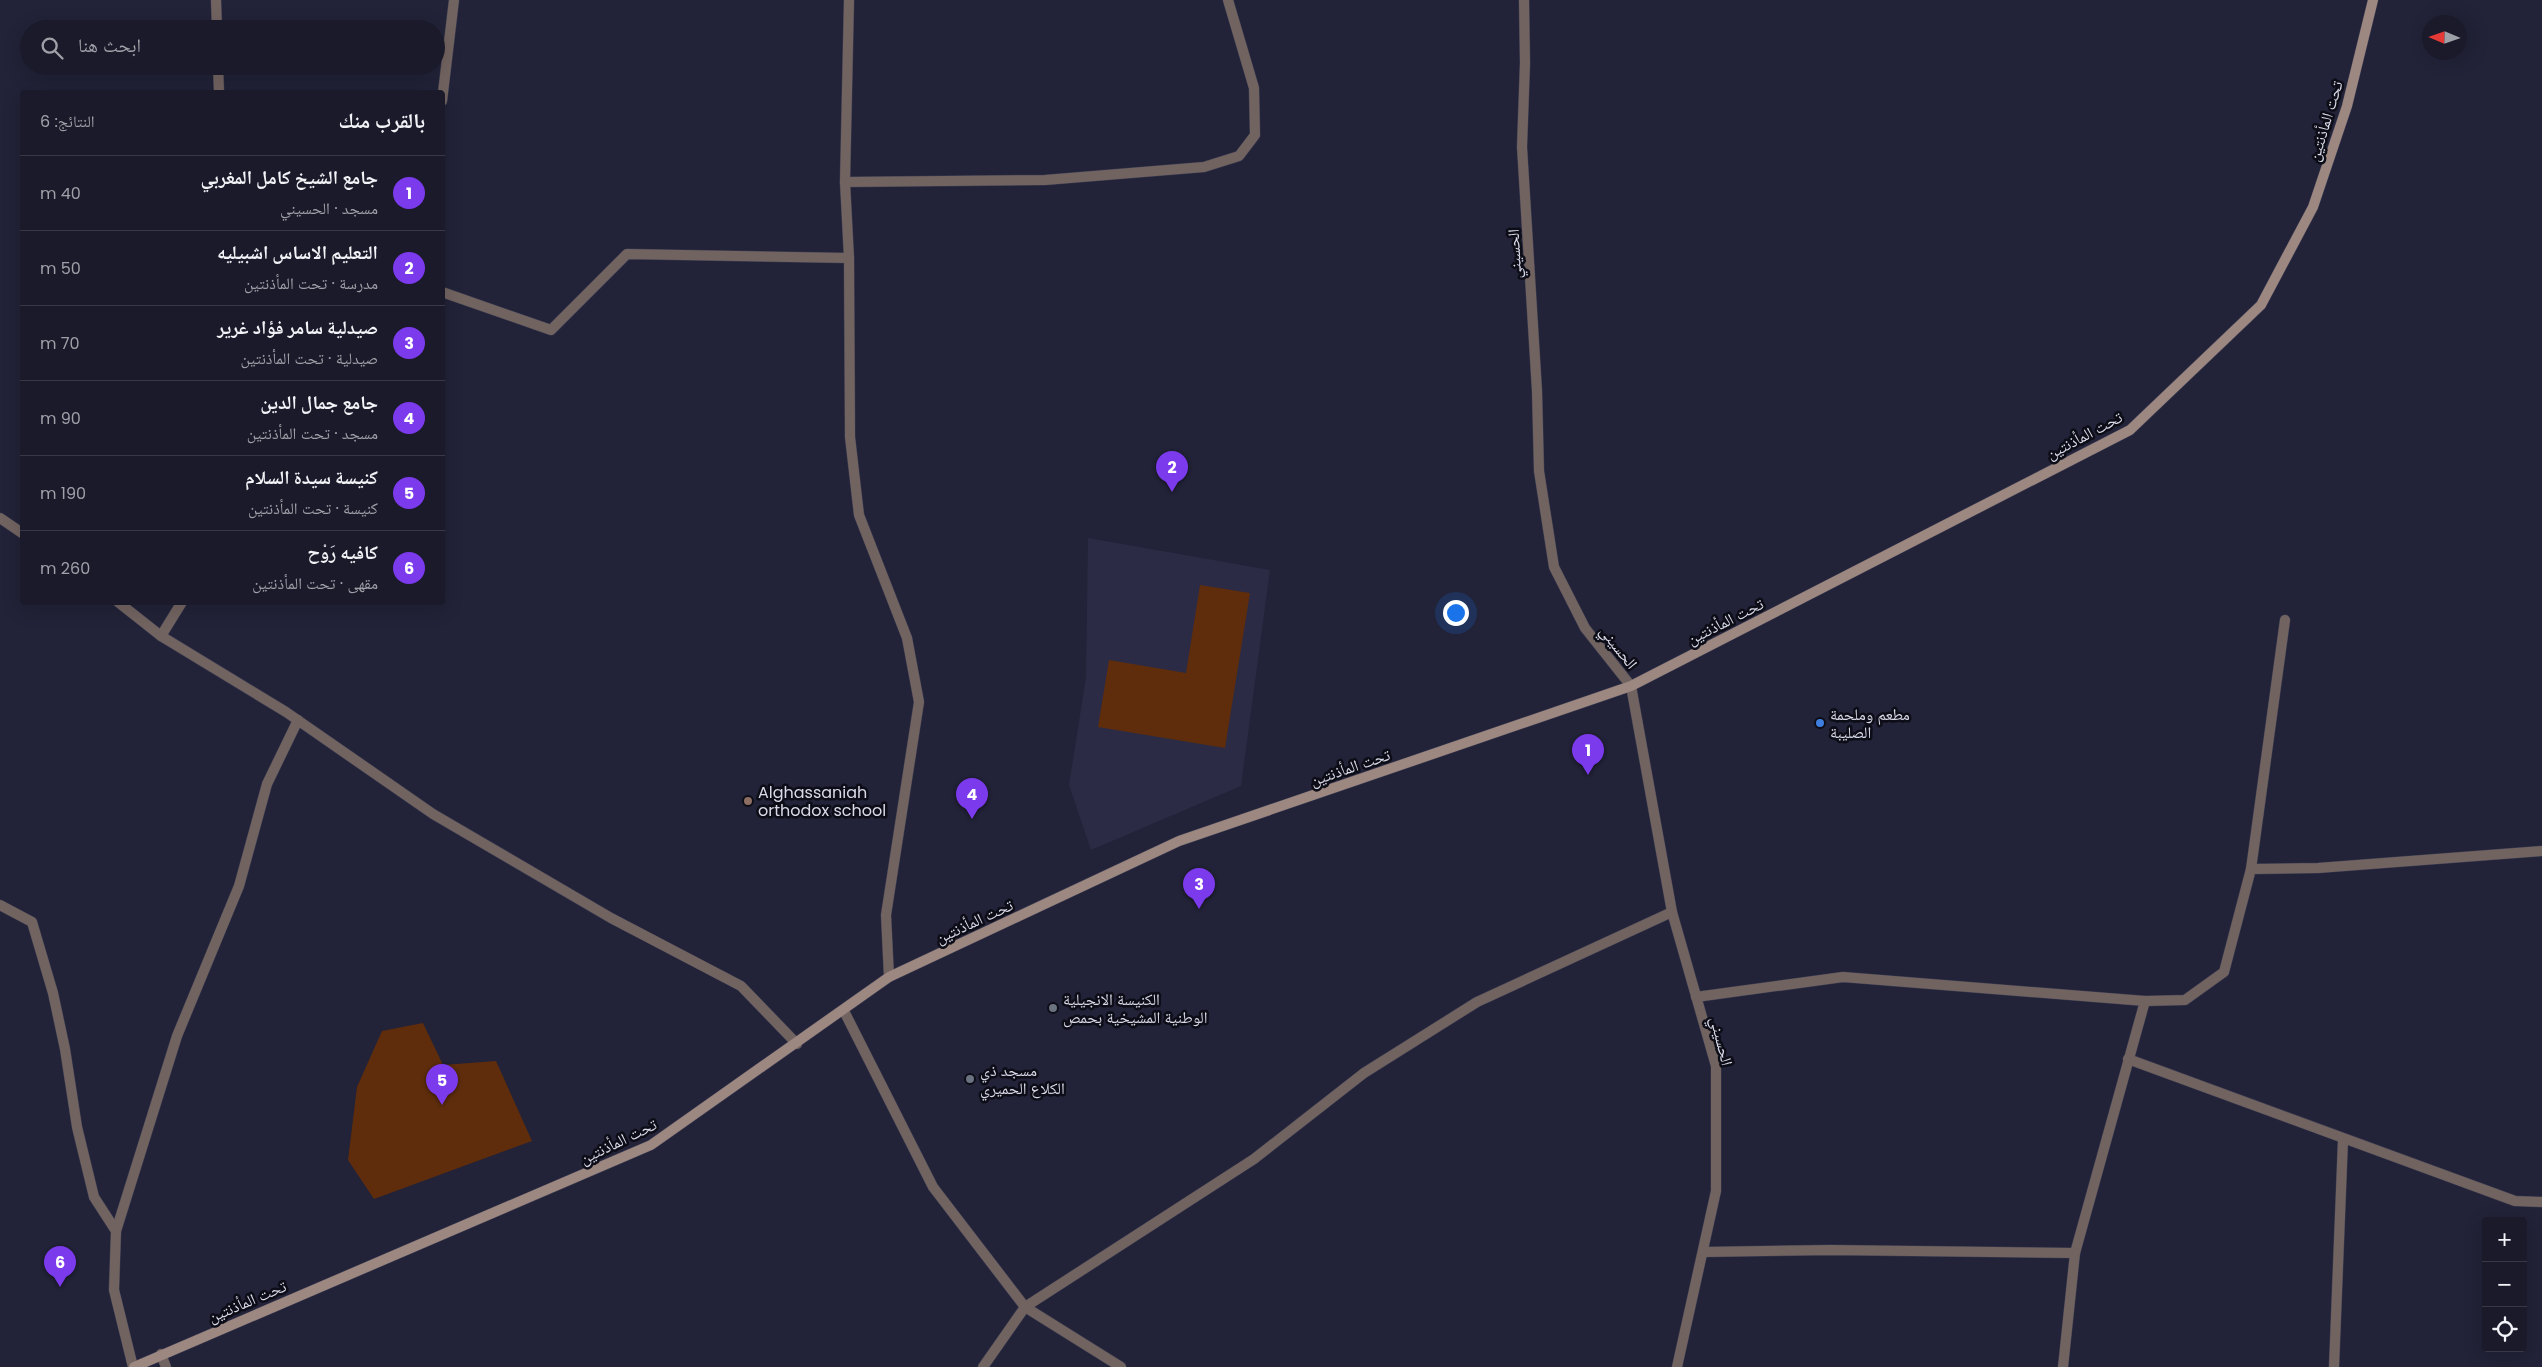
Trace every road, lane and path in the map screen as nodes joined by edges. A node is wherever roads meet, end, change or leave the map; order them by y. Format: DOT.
graph roads {
  1 [pos="216,0"];
  2 [pos="454,0"];
  3 [pos="849,0"];
  4 [pos="1228,0"];
  5 [pos="1524,0"];
  6 [pos="2373,0"];
  7 [pos="217,20"];
  8 [pos="218,75"];
  9 [pos="219,90"];
  10 [pos="443,90"];
  11 [pos="845,182"];
  12 [pos="849,258"];
  13 [pos="445,293"];
  14 [pos="0,518"];
  15 [pos="20,532"];
  16 [pos="122,605"];
  17 [pos="180,605"];
  18 [pos="2285,620"];
  19 [pos="161,636"];
  20 [pos="1631,686"];
  21 [pos="298,720"];
  22 [pos="2542,851"];
  23 [pos="2251,870"];
  24 [pos="0,905"];
  25 [pos="1672,912"];
  26 [pos="889,978"];
  27 [pos="1696,997"];
  28 [pos="2145,1001"];
  29 [pos="844,1011"];
  30 [pos="797,1044"];
  31 [pos="2128,1059"];
  32 [pos="2343,1140"];
  33 [pos="2542,1202"];
  34 [pos="116,1231"];
  35 [pos="1703,1252"];
  36 [pos="2075,1253"];
  37 [pos="1025,1307"];
  38 [pos="161,1354"];
  39 [pos="133,1367"];
  40 [pos="166,1367"];
  41 [pos="982,1367"];
  42 [pos="1120,1367"];
  43 [pos="1677,1367"];
  44 [pos="2063,1367"];
  45 [pos="2334,1367"];
  1 -- 7 [label="street"];
  2 -- 10 [label="street"];
  3 -- 11 [label="street"];
  4 -- 11 [label="street"];
  5 -- 20 [label="street, الحسيني"];
  6 -- 20 [label="street, تحت المأذنتين"];
  8 -- 9 [label="street"];
  11 -- 12 [label="street"];
  12 -- 13 [label="street"];
  12 -- 26 [label="street"];
  14 -- 15 [label="street"];
  16 -- 19 [label="street"];
  17 -- 19 [label="street"];
  18 -- 23 [label="street"];
  19 -- 21 [label="street"];
  20 -- 25 [label="street, الحسيني"];
  20 -- 26 [label="street, تحت المأذنتين"];
  21 -- 30 [label="street"];
  21 -- 34 [label="street"];
  22 -- 23 [label="street"];
  23 -- 28 [label="street"];
  24 -- 34 [label="street"];
  25 -- 27 [label="street, الحسيني"];
  25 -- 37 [label="street"];
  26 -- 29 [label="street, تحت المأذنتين"];
  27 -- 28 [label="street"];
  27 -- 35 [label="street, الحسيني"];
  28 -- 31 [label="street"];
  29 -- 30 [label="street, تحت المأذنتين"];
  29 -- 37 [label="street"];
  30 -- 38 [label="street, تحت المأذنتين"];
  31 -- 32 [label="street"];
  31 -- 36 [label="street"];
  32 -- 33 [label="street"];
  32 -- 45 [label="street"];
  34 -- 39 [label="street"];
  35 -- 36 [label="street"];
  35 -- 43 [label="street, الحسيني"];
  36 -- 44 [label="street"];
  37 -- 41 [label="street"];
  37 -- 42 [label="street"];
  38 -- 39 [label="street, تحت المأذنتين"];
  38 -- 40 [label="street"];
}
